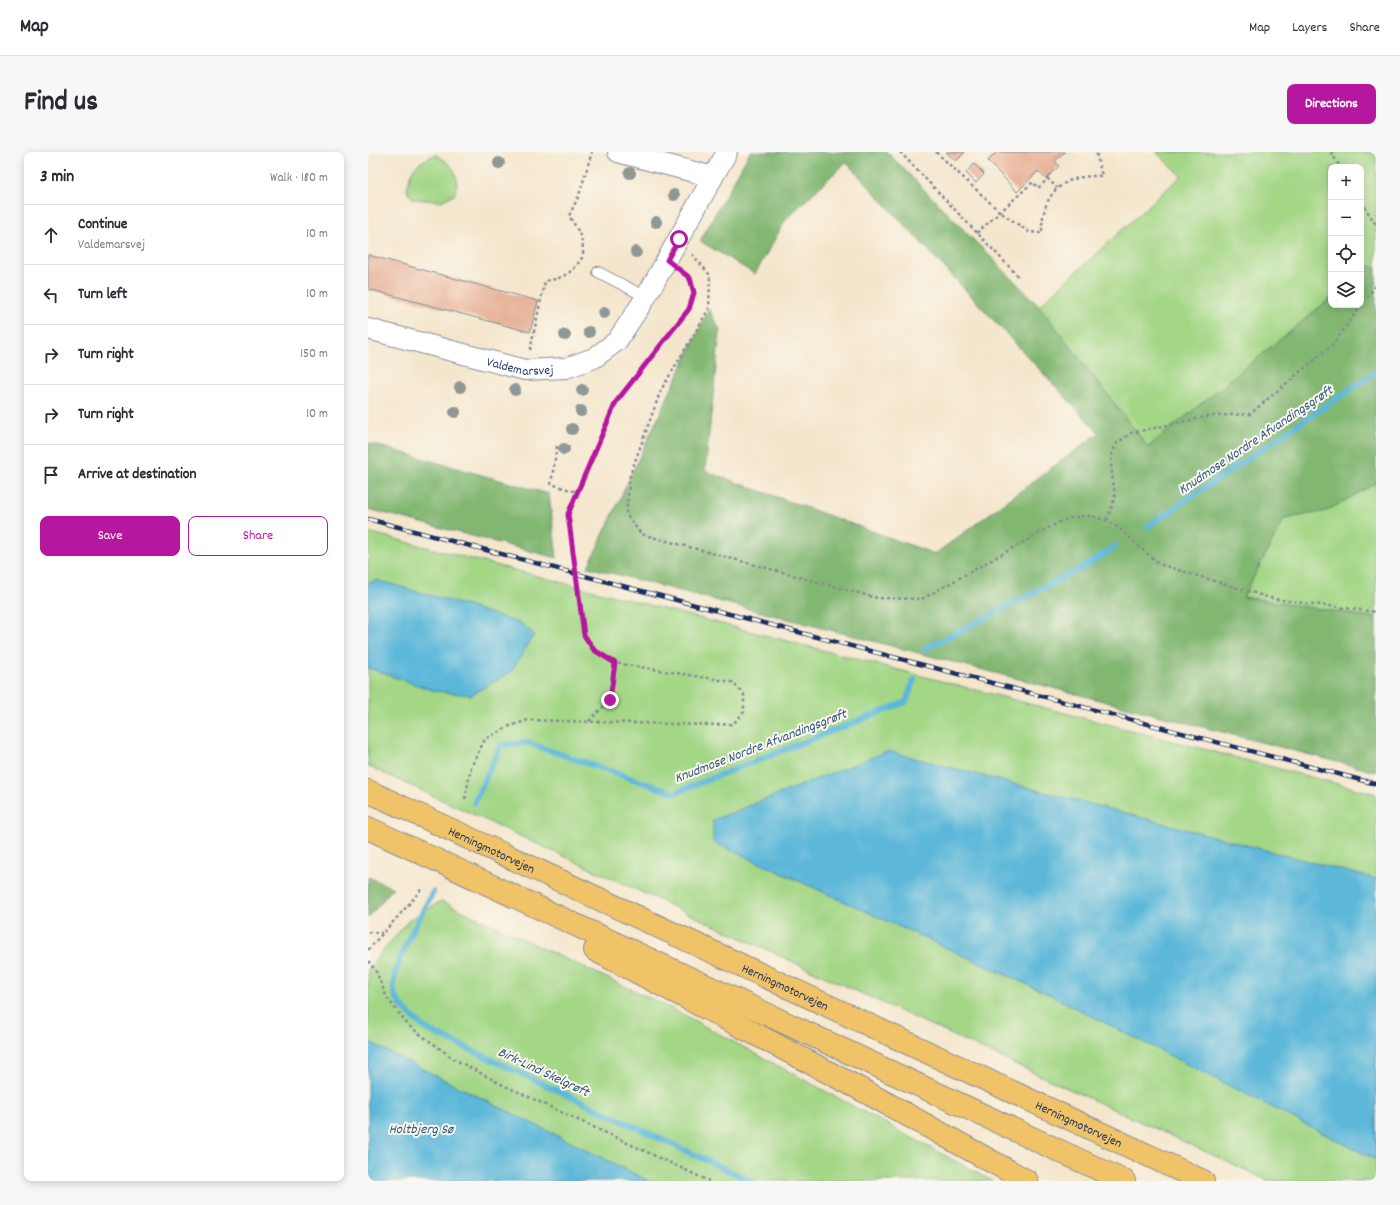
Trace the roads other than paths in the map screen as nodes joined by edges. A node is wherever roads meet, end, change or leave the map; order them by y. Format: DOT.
graph roads {
  1 [pos="618,152"];
  2 [pos="727,152"];
  3 [pos="713,177"];
  4 [pos="598,272"];
  5 [pos="646,297"];
  6 [pos="368,329"];
  7 [pos="368,791"];
  8 [pos="368,828"];
  9 [pos="462,873"];
  10 [pos="1027,1181"];
  11 [pos="1124,1181"];
  12 [pos="1203,1181"];
  1 -- 3 [label="street"];
  2 -- 3 [label="street, Valdemarsvej"];
  3 -- 5 [label="street, Valdemarsvej"];
  4 -- 5 [label="lane"];
  5 -- 6 [label="street, Valdemarsvej"];
  7 -- 12 [label="highway, Herningmotorvejen"];
  8 -- 9 [label="highway"];
  9 -- 10 [label="highway"];
  9 -- 11 [label="highway"];
}
